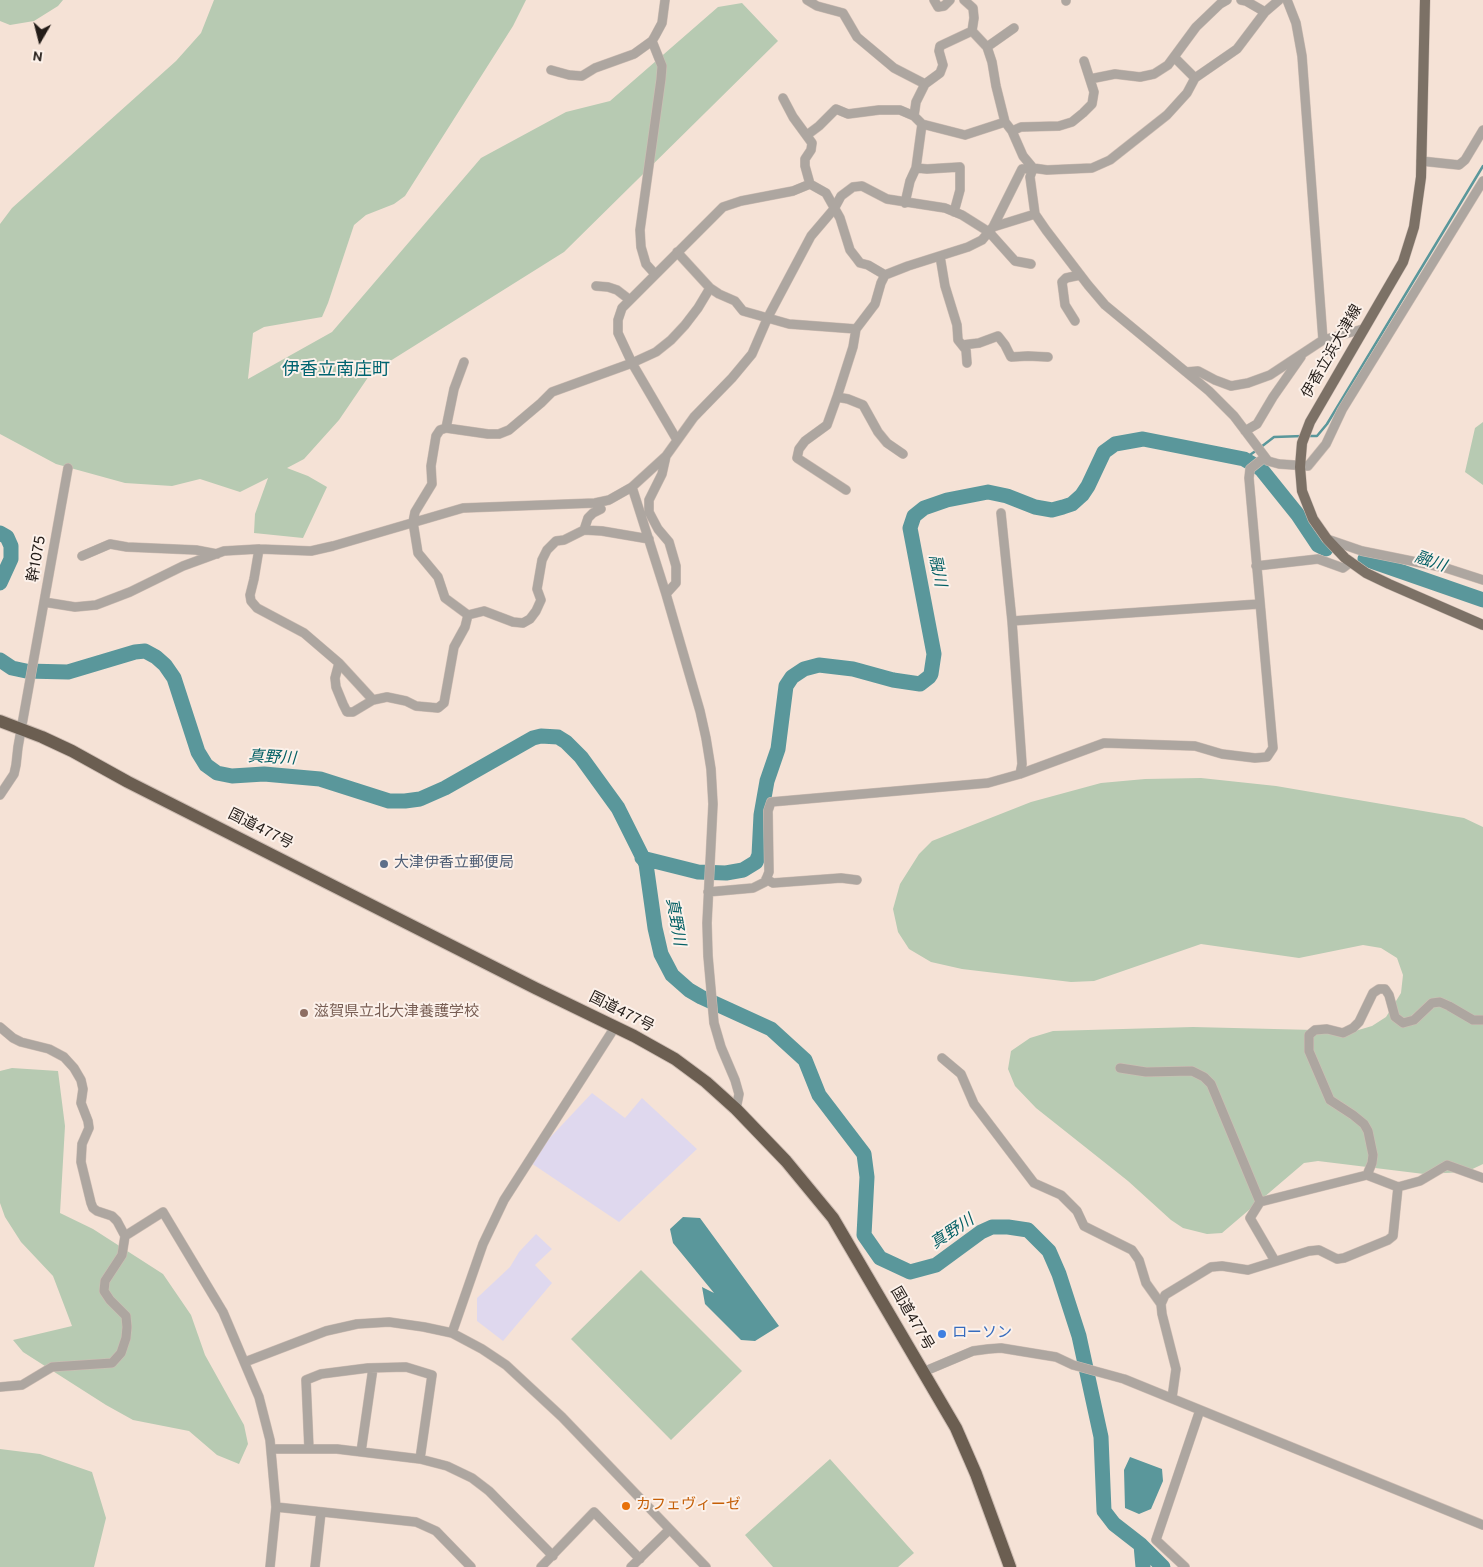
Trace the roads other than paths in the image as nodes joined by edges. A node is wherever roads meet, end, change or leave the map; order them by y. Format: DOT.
graph roads {
  1 [pos="665,0"];
  2 [pos="807,0"];
  3 [pos="934,0"];
  4 [pos="950,0"];
  5 [pos="964,0"];
  6 [pos="1241,0"];
  7 [pos="1279,0"];
  8 [pos="1287,0"];
  9 [pos="1425,0"];
  10 [pos="1225,1"];
  11 [pos="1265,12"];
  12 [pos="1014,28"];
  13 [pos="972,31"];
  14 [pos="652,41"];
  15 [pos="986,47"];
  16 [pos="1174,57"];
  17 [pos="1084,61"];
  18 [pos="551,70"];
  19 [pos="1090,78"];
  20 [pos="1196,78"];
  21 [pos="925,84"];
  22 [pos="783,98"];
  23 [pos="914,116"];
  24 [pos="1005,122"];
  25 [pos="922,124"];
  26 [pos="1483,130"];
  27 [pos="1012,131"];
  28 [pos="807,135"];
  29 [pos="1421,161"];
  30 [pos="916,168"];
  31 [pos="1033,168"];
  32 [pos="1483,181"];
  33 [pos="810,184"];
  34 [pos="905,203"];
  35 [pos="834,209"];
  36 [pos="954,212"];
  37 [pos="1035,214"];
  38 [pos="991,229"];
  39 [pos="677,252"];
  40 [pos="940,256"];
  41 [pos="1030,264"];
  42 [pos="655,274"];
  43 [pos="884,275"];
  44 [pos="1080,275"];
  45 [pos="596,286"];
  46 [pos="710,288"];
  47 [pos="630,300"];
  48 [pos="768,317"];
  49 [pos="1075,321"];
  50 [pos="856,329"];
  51 [pos="1363,329"];
  52 [pos="1323,340"];
  53 [pos="962,345"];
  54 [pos="1304,353"];
  55 [pos="1048,357"];
  56 [pos="464,362"];
  57 [pos="632,363"];
  58 [pos="967,363"];
  59 [pos="1186,372"];
  60 [pos="837,398"];
  61 [pos="446,428"];
  62 [pos="1246,432"];
  63 [pos="677,440"];
  64 [pos="904,454"];
  65 [pos="666,456"];
  66 [pos="1265,457"];
  67 [pos="1300,467"];
  68 [pos="68,468"];
  69 [pos="632,487"];
  70 [pos="846,490"];
  71 [pos="601,509"];
  72 [pos="1001,513"];
  73 [pos="413,522"];
  74 [pos="584,530"];
  75 [pos="649,539"];
  76 [pos="1327,539"];
  77 [pos="258,550"];
  78 [pos="217,554"];
  79 [pos="82,556"];
  80 [pos="1351,562"];
  81 [pos="1256,566"];
  82 [pos="1483,580"];
  83 [pos="666,594"];
  84 [pos="44,602"];
  85 [pos="1259,604"];
  86 [pos="468,615"];
  87 [pos="1012,621"];
  88 [pos="1483,625"];
  89 [pos="339,663"];
  90 [pos="374,700"];
  91 [pos="0,721"];
  92 [pos="21,728"];
  93 [pos="1020,774"];
  94 [pos="0,795"];
  95 [pos="766,879"];
  96 [pos="857,880"];
  97 [pos="708,892"];
  98 [pos="1483,1020"];
  99 [pos="615,1026"];
  100 [pos="0,1027"];
  101 [pos="942,1058"];
  102 [pos="1120,1068"];
  103 [pos="736,1110"];
  104 [pos="1367,1175"];
  105 [pos="1483,1178"];
  106 [pos="1398,1187"];
  107 [pos="1260,1202"];
  108 [pos="125,1236"];
  109 [pos="1275,1261"];
  110 [pos="1162,1304"];
  111 [pos="452,1333"];
  112 [pos="245,1362"];
  113 [pos="373,1368"];
  114 [pos="923,1372"];
  115 [pos="0,1387"];
  116 [pos="1172,1398"];
  117 [pos="1200,1410"];
  118 [pos="271,1449"];
  119 [pos="309,1449"];
  120 [pos="361,1452"];
  121 [pos="420,1459"];
  122 [pos="276,1507"];
  123 [pos="321,1512"];
  124 [pos="1483,1525"];
  125 [pos="669,1530"];
  126 [pos="552,1556"];
  127 [pos="640,1558"];
  128 [pos="270,1567"];
  129 [pos="315,1567"];
  130 [pos="471,1567"];
  131 [pos="541,1567"];
  132 [pos="631,1567"];
  133 [pos="706,1567"];
  134 [pos="1010,1567"];
  135 [pos="1186,1567"];
  1 -- 14 [label="street"];
  2 -- 21 [label="street"];
  3 -- 4 [label="street"];
  5 -- 13 [label="street"];
  6 -- 11 [label="street"];
  7 -- 11 [label="street"];
  8 -- 52 [label="street"];
  9 -- 29 [label="main road, 伊香立浜大津線"];
  10 -- 16 [label="street"];
  11 -- 20 [label="street"];
  12 -- 15 [label="street"];
  13 -- 15 [label="street"];
  13 -- 21 [label="street"];
  14 -- 18 [label="street"];
  14 -- 42 [label="street"];
  15 -- 24 [label="street"];
  16 -- 19 [label="street"];
  16 -- 20 [label="street"];
  17 -- 19 [label="street"];
  19 -- 27 [label="street"];
  20 -- 31 [label="street"];
  21 -- 23 [label="street"];
  22 -- 28 [label="street"];
  23 -- 25 [label="street"];
  23 -- 28 [label="street"];
  24 -- 25 [label="street"];
  24 -- 27 [label="street"];
  25 -- 30 [label="street"];
  26 -- 29 [label="street"];
  27 -- 31 [label="street"];
  28 -- 33 [label="street"];
  29 -- 51 [label="main road, 伊香立浜大津線"];
  30 -- 34 [label="street"];
  30 -- 36 [label="street"];
  31 -- 37 [label="street"];
  31 -- 38 [label="street"];
  32 -- 67 [label="street"];
  33 -- 35 [label="street"];
  33 -- 39 [label="street"];
  34 -- 35 [label="street"];
  34 -- 36 [label="street"];
  35 -- 43 [label="street"];
  35 -- 48 [label="street"];
  36 -- 38 [label="street"];
  37 -- 38 [label="street"];
  37 -- 44 [label="street"];
  38 -- 40 [label="street"];
  38 -- 41 [label="street"];
  39 -- 42 [label="street"];
  39 -- 46 [label="street"];
  40 -- 43 [label="street"];
  40 -- 53 [label="street"];
  42 -- 47 [label="street"];
  43 -- 50 [label="street"];
  44 -- 49 [label="street"];
  44 -- 59 [label="street"];
  45 -- 47 [label="street"];
  46 -- 48 [label="street"];
  46 -- 57 [label="street"];
  47 -- 57 [label="street"];
  48 -- 50 [label="street"];
  48 -- 63 [label="street"];
  50 -- 60 [label="street"];
  51 -- 52 [label="street"];
  51 -- 67 [label="main road, 伊香立浜大津線"];
  52 -- 54 [label="street"];
  53 -- 55 [label="street"];
  53 -- 58 [label="street"];
  54 -- 59 [label="street"];
  54 -- 62 [label="street"];
  56 -- 61 [label="street"];
  57 -- 61 [label="street"];
  57 -- 63 [label="street"];
  59 -- 62 [label="street"];
  60 -- 64 [label="street"];
  60 -- 70 [label="street"];
  61 -- 73 [label="street"];
  62 -- 66 [label="street"];
  63 -- 65 [label="street"];
  65 -- 69 [label="street"];
  65 -- 83 [label="street"];
  66 -- 67 [label="street"];
  66 -- 81 [label="street"];
  67 -- 76 [label="main road, 伊香立浜大津線"];
  68 -- 84 [label="street, 幹1075"];
  69 -- 73 [label="street"];
  69 -- 75 [label="street"];
  71 -- 74 [label="street"];
  72 -- 87 [label="street"];
  73 -- 77 [label="street"];
  73 -- 86 [label="street"];
  74 -- 75 [label="street"];
  74 -- 86 [label="street"];
  75 -- 83 [label="street"];
  76 -- 80 [label="main road, 伊香立浜大津線"];
  76 -- 82 [label="street"];
  77 -- 78 [label="street"];
  77 -- 89 [label="street"];
  78 -- 79 [label="street"];
  78 -- 84 [label="street"];
  80 -- 81 [label="street"];
  80 -- 88 [label="main road, 伊香立浜大津線"];
  81 -- 85 [label="street"];
  83 -- 97 [label="street"];
  84 -- 92 [label="street, 幹1075"];
  85 -- 87 [label="street"];
  85 -- 93 [label="street"];
  86 -- 90 [label="street"];
  87 -- 93 [label="street"];
  89 -- 90 [label="street"];
  89 -- 90 [label="street"];
  91 -- 92 [label="highway, 国道477号"];
  92 -- 94 [label="street"];
  92 -- 99 [label="highway, 国道477号"];
  93 -- 95 [label="street"];
  95 -- 96 [label="street"];
  95 -- 97 [label="street"];
  97 -- 103 [label="street"];
  98 -- 104 [label="street"];
  99 -- 103 [label="highway, 国道477号"];
  99 -- 111 [label="street"];
  100 -- 108 [label="street"];
  101 -- 110 [label="street"];
  102 -- 107 [label="street"];
  103 -- 114 [label="highway, 国道477号"];
  104 -- 106 [label="street"];
  104 -- 107 [label="street"];
  105 -- 106 [label="street"];
  106 -- 109 [label="street"];
  107 -- 109 [label="street"];
  108 -- 112 [label="street"];
  108 -- 115 [label="street"];
  109 -- 110 [label="street"];
  110 -- 116 [label="street"];
  111 -- 112 [label="street"];
  111 -- 125 [label="street"];
  112 -- 118 [label="street"];
  113 -- 119 [label="street"];
  113 -- 120 [label="street"];
  113 -- 121 [label="street"];
  114 -- 116 [label="street"];
  114 -- 134 [label="highway, 国道477号"];
  116 -- 117 [label="street"];
  117 -- 124 [label="street"];
  117 -- 135 [label="street"];
  118 -- 119 [label="street"];
  118 -- 122 [label="street"];
  119 -- 120 [label="street"];
  120 -- 121 [label="street"];
  121 -- 126 [label="street"];
  122 -- 123 [label="street"];
  122 -- 128 [label="street"];
  123 -- 129 [label="street"];
  123 -- 130 [label="street"];
  125 -- 127 [label="street"];
  125 -- 133 [label="street"];
  126 -- 127 [label="street"];
  126 -- 131 [label="street"];
  127 -- 132 [label="street"];
}
